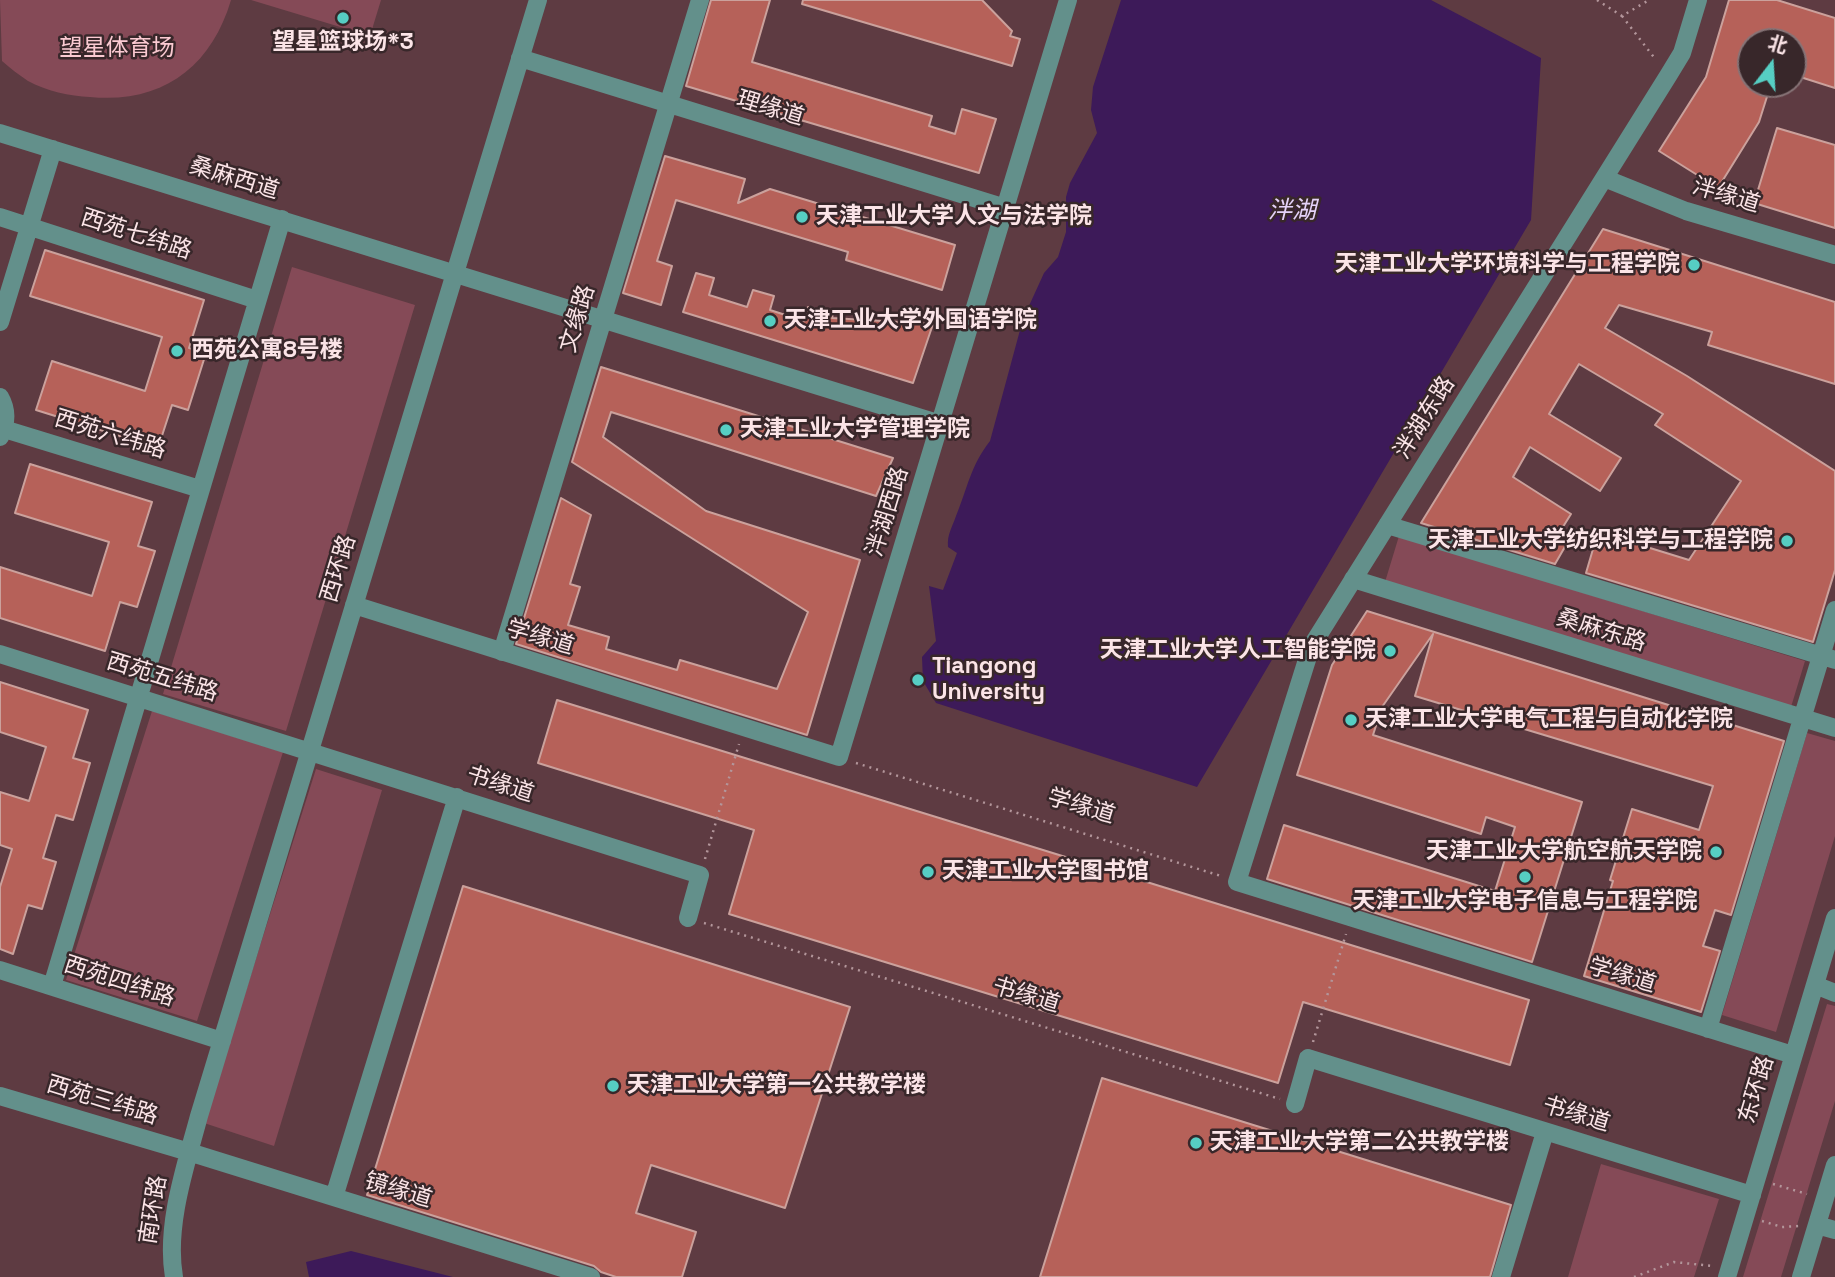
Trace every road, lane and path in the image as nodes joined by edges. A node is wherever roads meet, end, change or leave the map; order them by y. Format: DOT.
graph roads {
  1 [pos="538,0"];
  2 [pos="700,0"];
  3 [pos="1068,0"];
  4 [pos="1597,0"];
  5 [pos="1649,0"];
  6 [pos="1698,0"];
  7 [pos="1622,16"];
  8 [pos="520,58"];
  9 [pos="1668,76"];
  10 [pos="669,103"];
  11 [pos="0,133"];
  12 [pos="52,149"];
  13 [pos="1604,178"];
  14 [pos="1006,208"];
  15 [pos="0,218"];
  16 [pos="282,219"];
  17 [pos="29,226"];
  18 [pos="1835,255"];
  19 [pos="454,273"];
  20 [pos="257,300"];
  21 [pos="603,319"];
  22 [pos="0,321"];
  23 [pos="0,397"];
  24 [pos="941,424"];
  25 [pos="2,433"];
  26 [pos="200,489"];
  27 [pos="1387,525"];
  28 [pos="1353,579"];
  29 [pos="354,605"];
  30 [pos="1835,610"];
  31 [pos="502,652"];
  32 [pos="0,654"];
  33 [pos="1828,658"];
  34 [pos="139,696"];
  35 [pos="1802,719"];
  36 [pos="744,727"];
  37 [pos="1835,728"];
  38 [pos="310,750"];
  39 [pos="839,757"];
  40 [pos="457,797"];
  41 [pos="700,875"];
  42 [pos="1237,882"];
  43 [pos="1352,917"];
  44 [pos="688,918"];
  45 [pos="1835,918"];
  46 [pos="0,970"];
  47 [pos="1815,985"];
  48 [pos="52,986"];
  49 [pos="1835,993"];
  50 [pos="1708,1029"];
  51 [pos="222,1041"];
  52 [pos="1793,1055"];
  53 [pos="1308,1058"];
  54 [pos="0,1096"];
  55 [pos="1295,1104"];
  56 [pos="1545,1132"];
  57 [pos="190,1152"];
  58 [pos="1835,1165"];
  59 [pos="1754,1187"];
  60 [pos="334,1197"];
  61 [pos="1824,1200"];
  62 [pos="1745,1216"];
  63 [pos="1817,1224"];
  64 [pos="1835,1230"];
  65 [pos="1728,1273"];
  66 [pos="174,1277"];
  67 [pos="591,1277"];
  68 [pos="1501,1277"];
  69 [pos="1634,1277"];
  70 [pos="1801,1277"];
  1 -- 8 [label="street, 西环路"];
  2 -- 10 [label="street, 文缘路"];
  3 -- 14 [label="street, 泮湖西路"];
  4 -- 7 [label="path"];
  5 -- 7 [label="path"];
  6 -- 9 [label="street, 泮湖东路"];
  7 -- 9 [label="path"];
  8 -- 10 [label="street, 理缘道"];
  8 -- 19 [label="street, 西环路"];
  9 -- 13 [label="street, 泮湖东路"];
  10 -- 14 [label="street, 理缘道"];
  10 -- 21 [label="street, 文缘路"];
  11 -- 12 [label="street, 桑麻西道"];
  12 -- 16 [label="street, 桑麻西道"];
  12 -- 17 [label="street"];
  13 -- 18 [label="street, 泮缘道"];
  13 -- 27 [label="street, 泮湖东路"];
  14 -- 24 [label="street, 泮湖西路"];
  15 -- 17 [label="street, 西苑七纬路"];
  16 -- 19 [label="street, 桑麻西道"];
  16 -- 20 [label="street"];
  17 -- 20 [label="street, 西苑七纬路"];
  17 -- 22 [label="street"];
  19 -- 21 [label="street, 桑麻西道"];
  19 -- 29 [label="street, 西环路"];
  20 -- 26 [label="street"];
  21 -- 24 [label="street, 桑麻西道"];
  21 -- 31 [label="street, 文缘路"];
  23 -- 25 [label="street"];
  24 -- 39 [label="street, 泮湖西路"];
  25 -- 26 [label="street, 西苑六纬路"];
  26 -- 34 [label="street"];
  27 -- 28 [label="street, 泮湖东路"];
  27 -- 33 [label="street, 桑麻东路"];
  28 -- 35 [label="street, 桑麻东路"];
  28 -- 42 [label="street, 泮湖东路"];
  29 -- 31 [label="street, 学缘道"];
  29 -- 38 [label="street, 西环路"];
  30 -- 33 [label="street"];
  31 -- 36 [label="street, 学缘道"];
  32 -- 34 [label="street, 西苑五纬路"];
  33 -- 35 [label="street"];
  34 -- 38 [label="street, 西苑五纬路"];
  34 -- 48 [label="street"];
  35 -- 37 [label="street, 桑麻东路"];
  35 -- 50 [label="street"];
  36 -- 39 [label="street, 学缘道"];
  36 -- 41 [label="path"];
  38 -- 40 [label="street, 书缘道"];
  38 -- 51 [label="street, 西环路"];
  39 -- 42 [label="path, 学缘道"];
  40 -- 41 [label="street, 书缘道"];
  40 -- 60 [label="street"];
  41 -- 44 [label="street"];
  42 -- 43 [label="street, 学缘道"];
  43 -- 50 [label="street, 学缘道"];
  43 -- 53 [label="path"];
  44 -- 55 [label="path, 书缘道"];
  45 -- 47 [label="street, 东环路"];
  46 -- 48 [label="street, 西苑四纬路"];
  47 -- 49 [label="street"];
  47 -- 52 [label="street, 东环路"];
  48 -- 51 [label="street, 西苑四纬路"];
  50 -- 52 [label="street, 学缘道"];
  51 -- 57 [label="street, 西环路"];
  52 -- 59 [label="street, 东环路"];
  53 -- 55 [label="street"];
  53 -- 56 [label="street, 书缘道"];
  54 -- 57 [label="street, 西苑三纬路"];
  56 -- 59 [label="street, 书缘道"];
  56 -- 68 [label="street"];
  57 -- 60 [label="street, 镜缘道"];
  57 -- 66 [label="street, 南环路"];
  58 -- 61 [label="street"];
  59 -- 61 [label="path"];
  59 -- 62 [label="street, 东环路"];
  60 -- 67 [label="street, 镜缘道"];
  61 -- 63 [label="street"];
  62 -- 63 [label="path"];
  62 -- 65 [label="street, 东环路"];
  63 -- 64 [label="street"];
  63 -- 70 [label="street"];
  65 -- 69 [label="path"];
}
